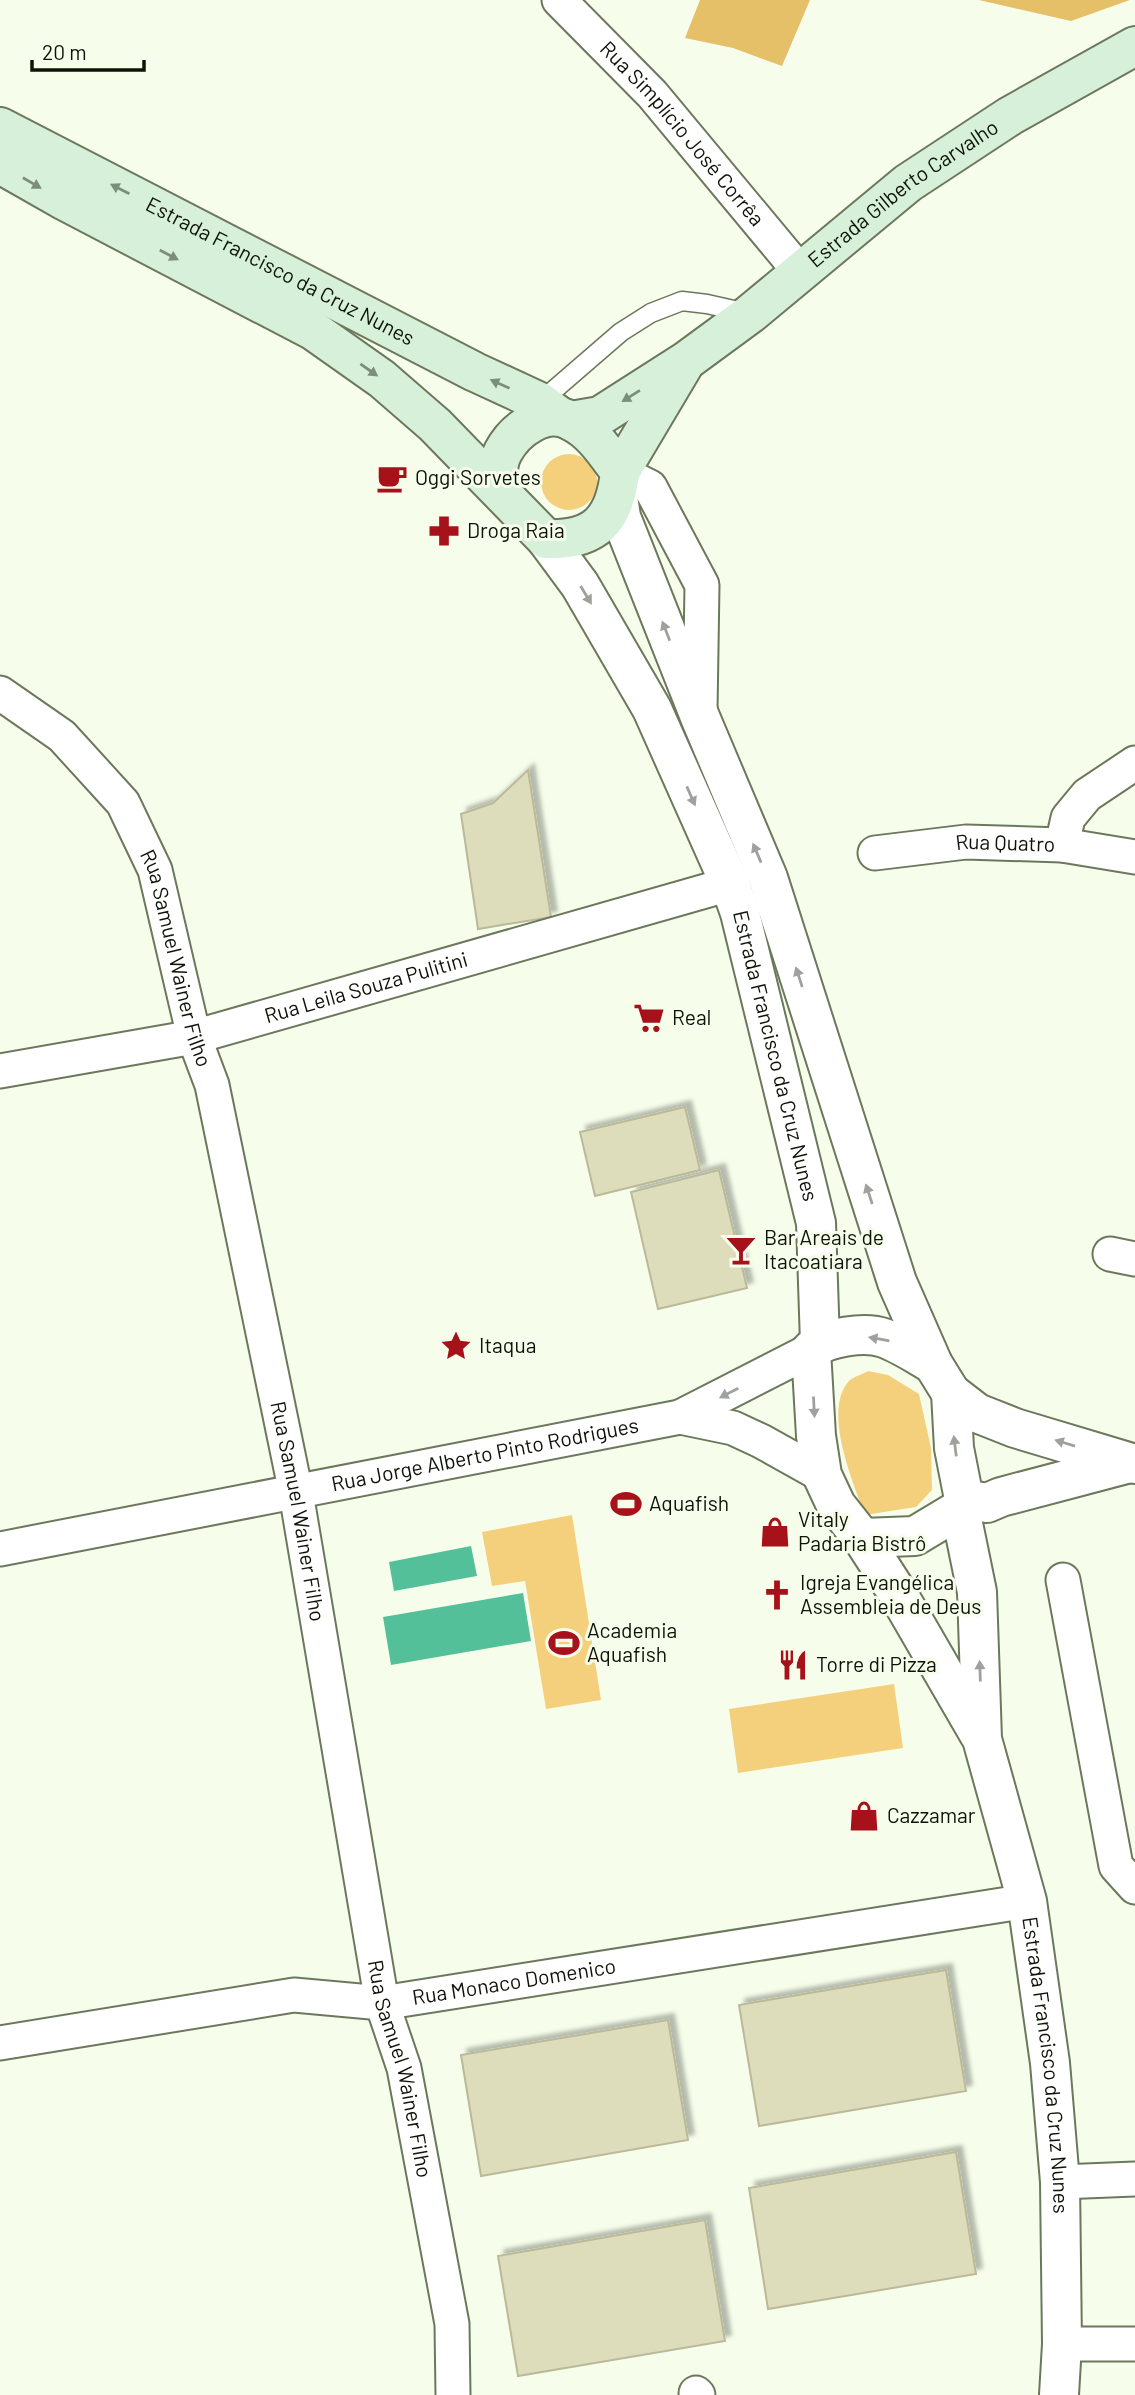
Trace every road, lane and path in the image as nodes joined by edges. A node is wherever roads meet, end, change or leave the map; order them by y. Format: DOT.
graph roads {
  1 [pos="559,0"];
  2 [pos="1135,46"];
  3 [pos="0,127"];
  4 [pos="0,164"];
  5 [pos="800,272"];
  6 [pos="750,314"];
  7 [pos="686,361"];
  8 [pos="557,413"];
  9 [pos="619,484"];
  10 [pos="498,489"];
  11 [pos="547,539"];
  12 [pos="0,692"];
  13 [pos="700,717"];
  14 [pos="1135,763"];
  15 [pos="1062,845"];
  16 [pos="874,853"];
  17 [pos="1135,857"];
  18 [pos="730,884"];
  19 [pos="194,1037"];
  20 [pos="0,1070"];
  21 [pos="815,1347"];
  22 [pos="942,1378"];
  23 [pos="680,1417"];
  24 [pos="1133,1464"];
  25 [pos="822,1475"];
  26 [pos="296,1493"];
  27 [pos="962,1504"];
  28 [pos="862,1538"];
  29 [pos="0,1549"];
  30 [pos="1063,1580"];
  31 [pos="982,1739"];
  32 [pos="1135,1887"];
  33 [pos="1027,1901"];
  34 [pos="382,2003"];
  35 [pos="0,2043"];
  36 [pos="1135,2179"];
  37 [pos="1060,2182"];
  38 [pos="1062,2344"];
  39 [pos="1135,2344"];
  40 [pos="453,2395"];
  41 [pos="1059,2395"];
  1 -- 5 [label="street, Rua Simplício José Corrêa"];
  2 -- 5 [label="main road, Estrada Gilberto Carvalho"];
  8 -- 3 [label="main road, Estrada Francisco da Cruz Nunes, one-way"];
  4 -- 10 [label="main road, Estrada Francisco da Cruz Nunes, one-way"];
  5 -- 6 [label="main road, Estrada Gilberto Carvalho"];
  6 -- 7 [label="main road, Estrada Gilberto Carvalho"];
  6 -- 8 [label="lane"];
  7 -- 8 [label="main road, Estrada Gilberto Carvalho, one-way"];
  7 -- 9 [label="main road, Estrada Gilberto Carvalho"];
  8 -- 9 [label="main road"];
  8 -- 10 [label="main road"];
  9 -- 11 [label="main road"];
  13 -- 9 [label="street, Estrada Francisco da Cruz Nunes, one-way"];
  9 -- 13 [label="street, Estrada Francisco da Cruz Nunes"];
  10 -- 11 [label="main road"];
  11 -- 18 [label="street, Estrada Francisco da Cruz Nunes, one-way"];
  12 -- 19 [label="street, Rua Samuel Wainer Filho"];
  22 -- 13 [label="street, Estrada Francisco da Cruz Nunes, one-way"];
  14 -- 15 [label="street"];
  15 -- 16 [label="street, Rua Quatro"];
  15 -- 17 [label="street, Rua Quatro"];
  18 -- 19 [label="street, Rua Leila Souza Pulitini"];
  18 -- 21 [label="street, Estrada Francisco da Cruz Nunes"];
  19 -- 20 [label="street, Rua Leila Souza Pulitini"];
  19 -- 26 [label="street, Rua Samuel Wainer Filho"];
  22 -- 21 [label="street, one-way"];
  21 -- 23 [label="street, Rua Jorge Alberto Pinto Rodrigues, one-way"];
  21 -- 25 [label="street, Estrada Francisco da Cruz Nunes, one-way"];
  24 -- 22 [label="street, one-way"];
  27 -- 22 [label="street, Estrada Francisco da Cruz Nunes, one-way"];
  23 -- 25 [label="street, Rua Jorge Alberto Pinto Rodrigues"];
  23 -- 26 [label="street, Rua Jorge Alberto Pinto Rodrigues"];
  24 -- 27 [label="street"];
  25 -- 28 [label="street, Estrada Francisco da Cruz Nunes"];
  26 -- 29 [label="street, Rua Jorge Alberto Pinto Rodrigues"];
  26 -- 34 [label="street, Rua Samuel Wainer Filho"];
  27 -- 28 [label="street"];
  31 -- 27 [label="street, Estrada Francisco da Cruz Nunes, one-way"];
  28 -- 31 [label="street, Estrada Francisco da Cruz Nunes"];
  30 -- 32 [label="street"];
  31 -- 33 [label="street, Estrada Francisco da Cruz Nunes"];
  33 -- 34 [label="street, Rua Monaco Domenico"];
  33 -- 37 [label="street, Estrada Francisco da Cruz Nunes"];
  34 -- 35 [label="street, Rua Monaco Domenico"];
  34 -- 40 [label="street, Rua Samuel Wainer Filho"];
  36 -- 37 [label="street"];
  37 -- 38 [label="street, Estrada Francisco da Cruz Nunes"];
  38 -- 39 [label="street"];
  38 -- 41 [label="street, Estrada Francisco da Cruz Nunes"];
}
